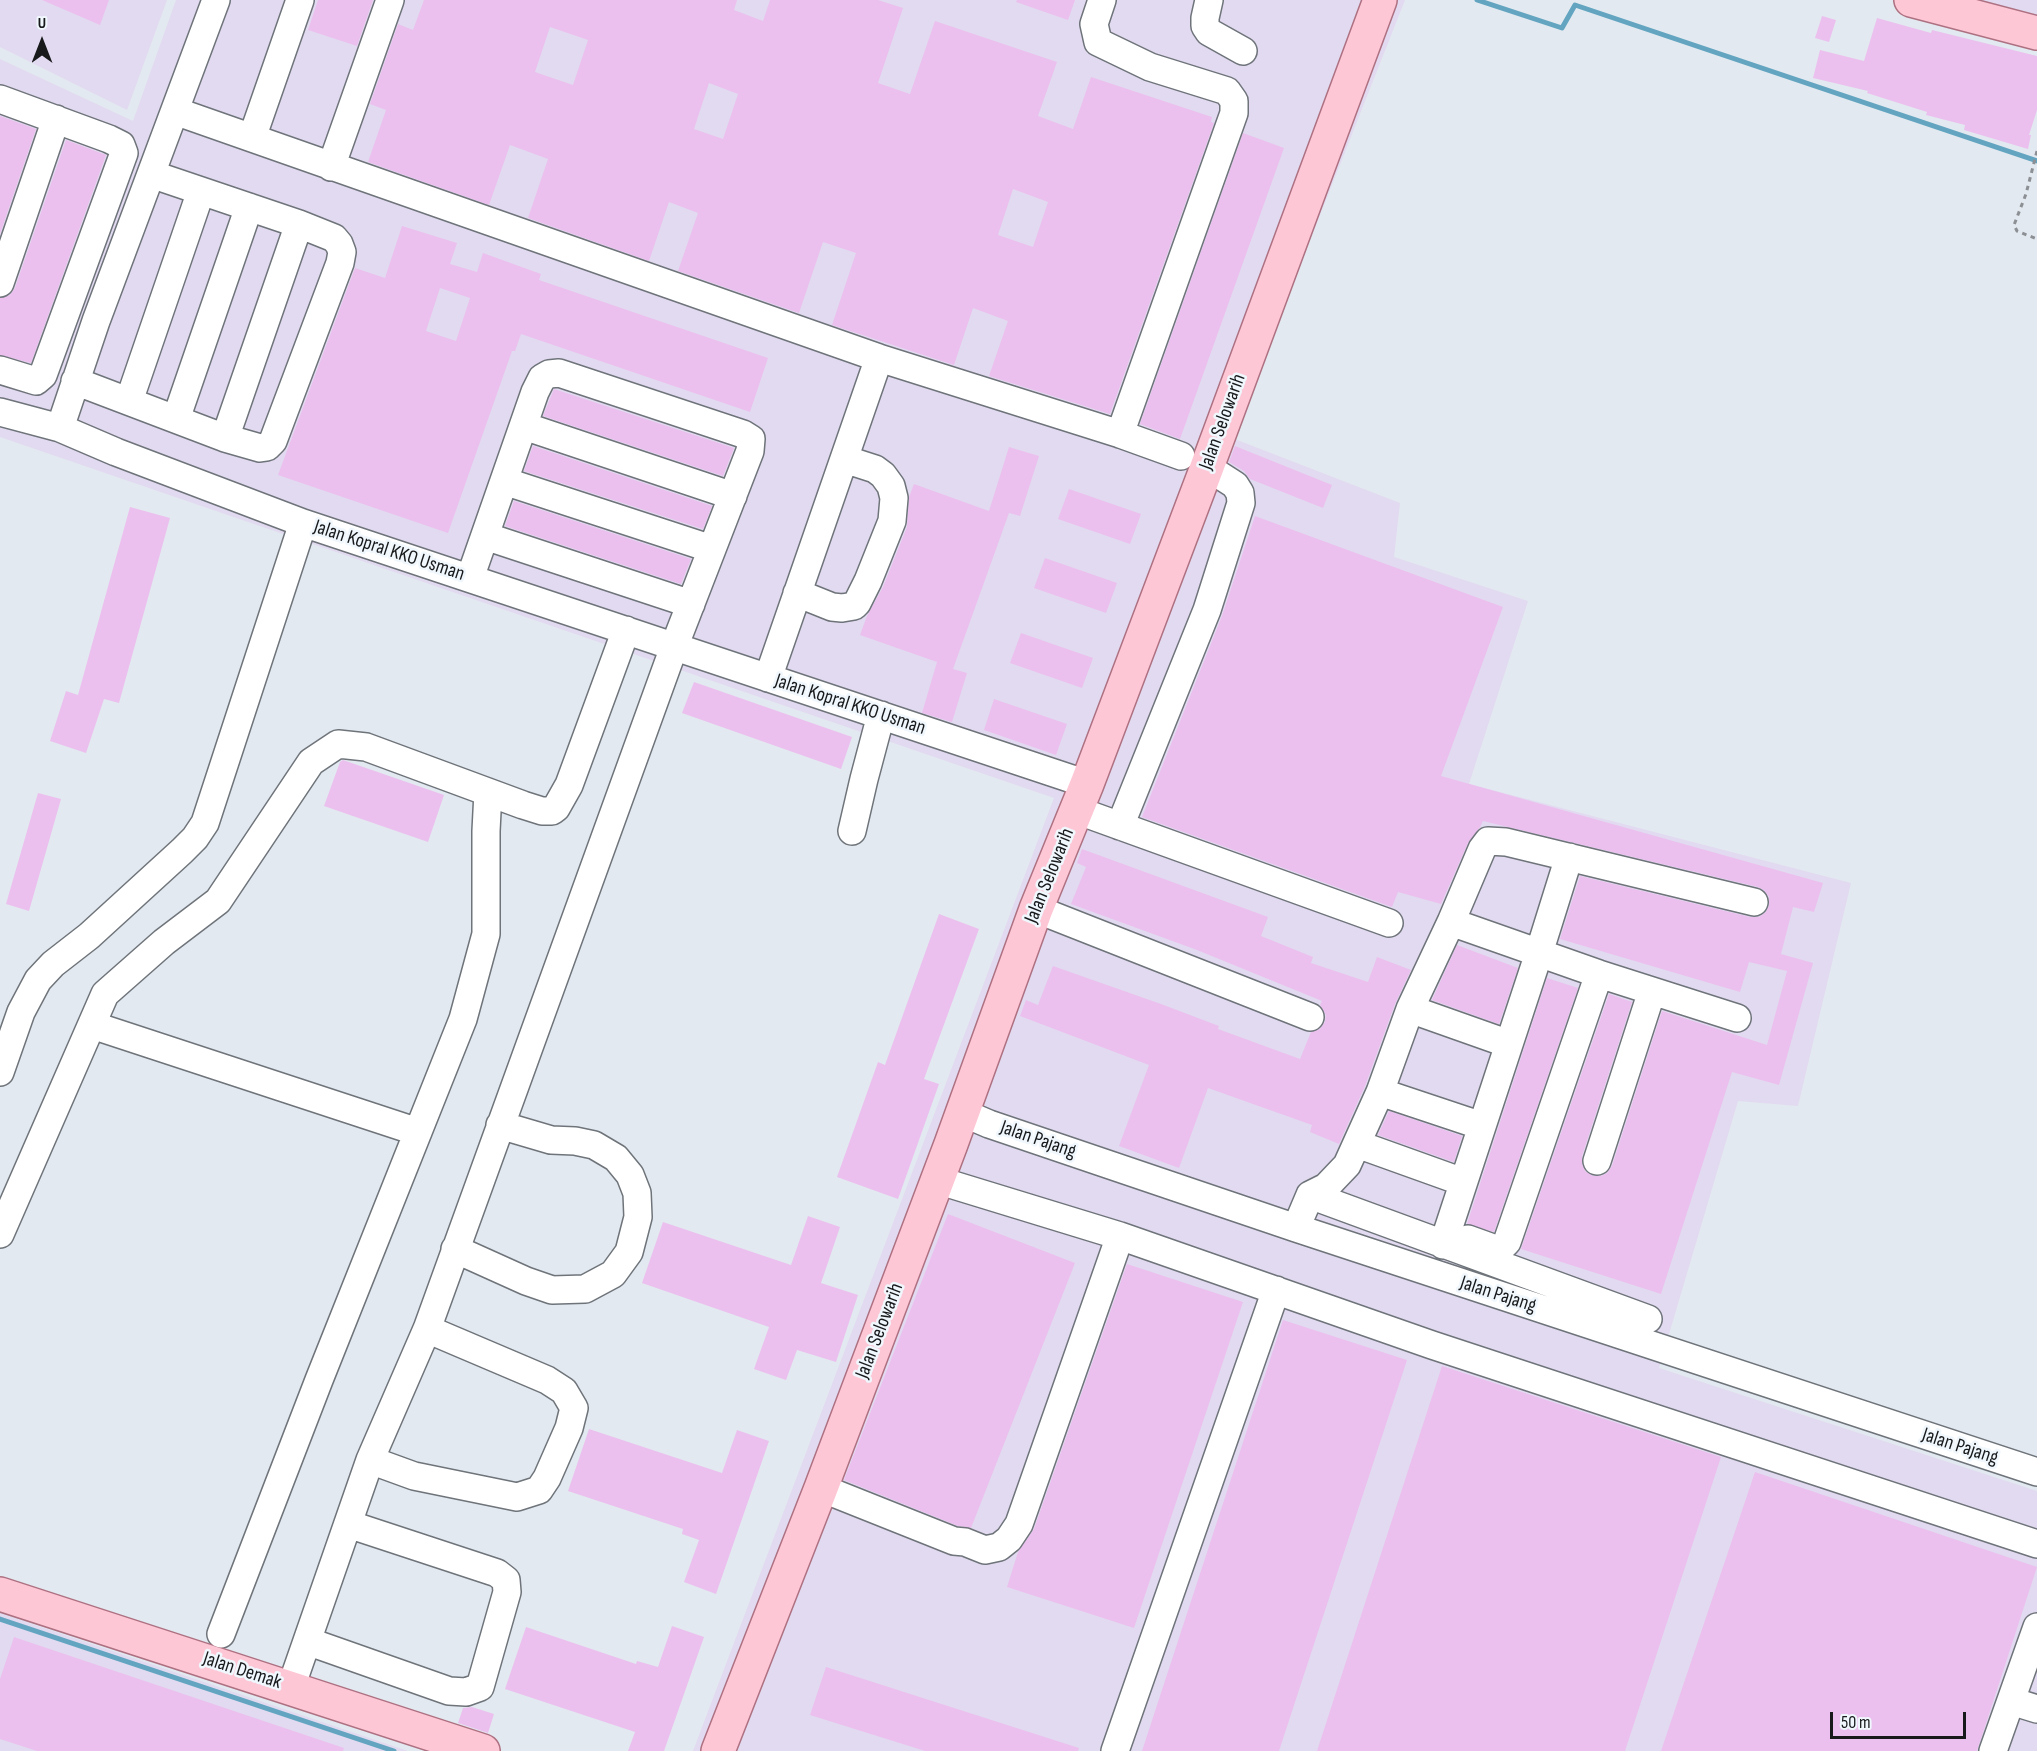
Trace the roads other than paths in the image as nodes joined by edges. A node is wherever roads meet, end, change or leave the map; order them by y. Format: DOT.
graph roads {
  1 [pos="216,0"];
  2 [pos="300,0"];
  3 [pos="390,0"];
  4 [pos="1102,0"];
  5 [pos="1209,0"];
  6 [pos="1380,0"];
  7 [pos="1911,0"];
  8 [pos="2037,33"];
  9 [pos="1243,51"];
  10 [pos="0,99"];
  11 [pos="175,111"];
  12 [pos="56,119"];
  13 [pos="252,138"];
  14 [pos="331,166"];
  15 [pos="151,174"];
  16 [pos="201,191"];
  17 [pos="249,207"];
  18 [pos="299,224"];
  19 [pos="0,283"];
  20 [pos="879,358"];
  21 [pos="0,370"];
  22 [pos="75,381"];
  23 [pos="129,401"];
  24 [pos="0,412"];
  25 [pos="176,419"];
  26 [pos="524,426"];
  27 [pos="60,429"];
  28 [pos="1120,434"];
  29 [pos="225,438"];
  30 [pos="844,459"];
  31 [pos="1194,462"];
  32 [pos="504,481"];
  33 [pos="733,496"];
  34 [pos="303,523"];
  35 [pos="485,536"];
  36 [pos="712,549"];
  37 [pos="470,578"];
  38 [pos="797,593"];
  39 [pos="691,604"];
  40 [pos="626,630"];
  41 [pos="674,647"];
  42 [pos="768,678"];
  43 [pos="881,715"];
  44 [pos="488,792"];
  45 [pos="1081,797"];
  46 [pos="1120,826"];
  47 [pos="852,831"];
  48 [pos="1569,857"];
  49 [pos="1754,902"];
  50 [pos="1036,909"];
  51 [pos="1451,922"];
  52 [pos="1389,923"];
  53 [pos="1539,953"];
  54 [pos="1599,974"];
  55 [pos="1652,991"];
  56 [pos="1410,1009"];
  57 [pos="1310,1017"];
  58 [pos="1737,1018"];
  59 [pos="92,1025"];
  60 [pos="1509,1044"];
  61 [pos="0,1072"];
  62 [pos="1380,1092"];
  63 [pos="962,1112"];
  64 [pos="500,1125"];
  65 [pos="1482,1126"];
  66 [pos="418,1132"];
  67 [pos="1357,1144"];
  68 [pos="1597,1161"];
  69 [pos="937,1180"];
  70 [pos="1463,1182"];
  71 [pos="1310,1195"];
  72 [pos="1296,1228"];
  73 [pos="0,1234"];
  74 [pos="1120,1236"];
  75 [pos="1445,1238"];
  76 [pos="455,1249"];
  77 [pos="1276,1290"];
  78 [pos="1648,1319"];
  79 [pos="427,1329"];
  80 [pos="370,1460"];
  81 [pos="2037,1472"];
  82 [pos="820,1488"];
  83 [pos="348,1524"];
  84 [pos="2037,1544"];
  85 [pos="0,1594"];
  86 [pos="2037,1627"];
  87 [pos="221,1634"];
  88 [pos="307,1641"];
  89 [pos="291,1687"];
  90 [pos="2011,1701"];
  91 [pos="2037,1709"];
  92 [pos="483,1751"];
  93 [pos="718,1751"];
  94 [pos="1115,1751"];
  95 [pos="1993,1751"];
  1 -- 11 [label="street"];
  2 -- 13 [label="street"];
  3 -- 14 [label="street"];
  4 -- 28 [label="street"];
  5 -- 9 [label="street"];
  6 -- 31 [label="main road, Jalan Selowarih"];
  7 -- 8 [label="main road"];
  10 -- 12 [label="street"];
  11 -- 13 [label="street"];
  11 -- 15 [label="street"];
  12 -- 19 [label="street"];
  12 -- 21 [label="street"];
  13 -- 14 [label="street"];
  14 -- 20 [label="street"];
  15 -- 16 [label="street"];
  15 -- 22 [label="street"];
  16 -- 17 [label="street"];
  16 -- 23 [label="street"];
  17 -- 18 [label="street"];
  17 -- 25 [label="street"];
  18 -- 29 [label="street"];
  18 -- 29 [label="street"];
  20 -- 28 [label="street"];
  20 -- 30 [label="street"];
  22 -- 23 [label="street"];
  22 -- 27 [label="street"];
  23 -- 25 [label="street"];
  24 -- 27 [label="street"];
  25 -- 29 [label="street"];
  26 -- 32 [label="street"];
  26 -- 33 [label="street"];
  26 -- 33 [label="street"];
  27 -- 34 [label="street"];
  28 -- 31 [label="street"];
  30 -- 38 [label="street"];
  30 -- 38 [label="street"];
  31 -- 45 [label="main road, Jalan Selowarih"];
  31 -- 46 [label="street"];
  32 -- 35 [label="street"];
  32 -- 36 [label="street"];
  33 -- 36 [label="street"];
  34 -- 37 [label="street, Jalan Kopral KKO Usman"];
  34 -- 61 [label="street, Jalan Kopral KKO Usman"];
  35 -- 37 [label="street"];
  35 -- 39 [label="street"];
  36 -- 39 [label="street"];
  37 -- 40 [label="street, Jalan Kopral KKO Usman"];
  38 -- 42 [label="street"];
  39 -- 41 [label="street"];
  40 -- 41 [label="street, Jalan Kopral KKO Usman"];
  40 -- 44 [label="street"];
  41 -- 42 [label="street, Jalan Kopral KKO Usman"];
  41 -- 64 [label="street"];
  42 -- 43 [label="street, Jalan Kopral KKO Usman"];
  43 -- 45 [label="street, Jalan Kopral KKO Usman"];
  43 -- 47 [label="street"];
  44 -- 59 [label="street"];
  44 -- 66 [label="street"];
  45 -- 46 [label="street, Jalan Kopral KKO Usman"];
  45 -- 50 [label="main road, Jalan Selowarih"];
  46 -- 52 [label="street, Jalan Kopral KKO Usman"];
  48 -- 49 [label="street"];
  48 -- 51 [label="street"];
  48 -- 53 [label="street"];
  50 -- 57 [label="street"];
  50 -- 63 [label="main road, Jalan Selowarih"];
  51 -- 53 [label="street"];
  51 -- 56 [label="street"];
  53 -- 54 [label="street"];
  53 -- 60 [label="street"];
  54 -- 55 [label="street"];
  54 -- 75 [label="street"];
  55 -- 58 [label="street"];
  55 -- 68 [label="street"];
  56 -- 60 [label="street"];
  56 -- 62 [label="street"];
  59 -- 66 [label="street"];
  59 -- 73 [label="street"];
  60 -- 65 [label="street"];
  62 -- 65 [label="street"];
  62 -- 67 [label="street"];
  63 -- 69 [label="main road, Jalan Selowarih"];
  63 -- 72 [label="street, Jalan Pajang"];
  64 -- 76 [label="street"];
  64 -- 76 [label="street"];
  65 -- 70 [label="street"];
  66 -- 87 [label="street"];
  67 -- 70 [label="street"];
  67 -- 71 [label="street"];
  69 -- 74 [label="street"];
  69 -- 82 [label="main road, Jalan Selowarih"];
  70 -- 75 [label="street"];
  71 -- 72 [label="street"];
  71 -- 75 [label="street"];
  72 -- 81 [label="street, Jalan Pajang"];
  74 -- 77 [label="street"];
  74 -- 82 [label="street"];
  75 -- 78 [label="street"];
  76 -- 79 [label="street"];
  77 -- 84 [label="street"];
  77 -- 94 [label="street"];
  79 -- 80 [label="street"];
  79 -- 80 [label="street"];
  80 -- 83 [label="street"];
  82 -- 93 [label="main road, Jalan Selowarih"];
  83 -- 88 [label="street"];
  83 -- 88 [label="street"];
  85 -- 89 [label="main road, Jalan Demak"];
  86 -- 90 [label="street"];
  88 -- 89 [label="street"];
  89 -- 92 [label="main road, Jalan Demak"];
  90 -- 91 [label="street"];
  90 -- 95 [label="street"];
}
